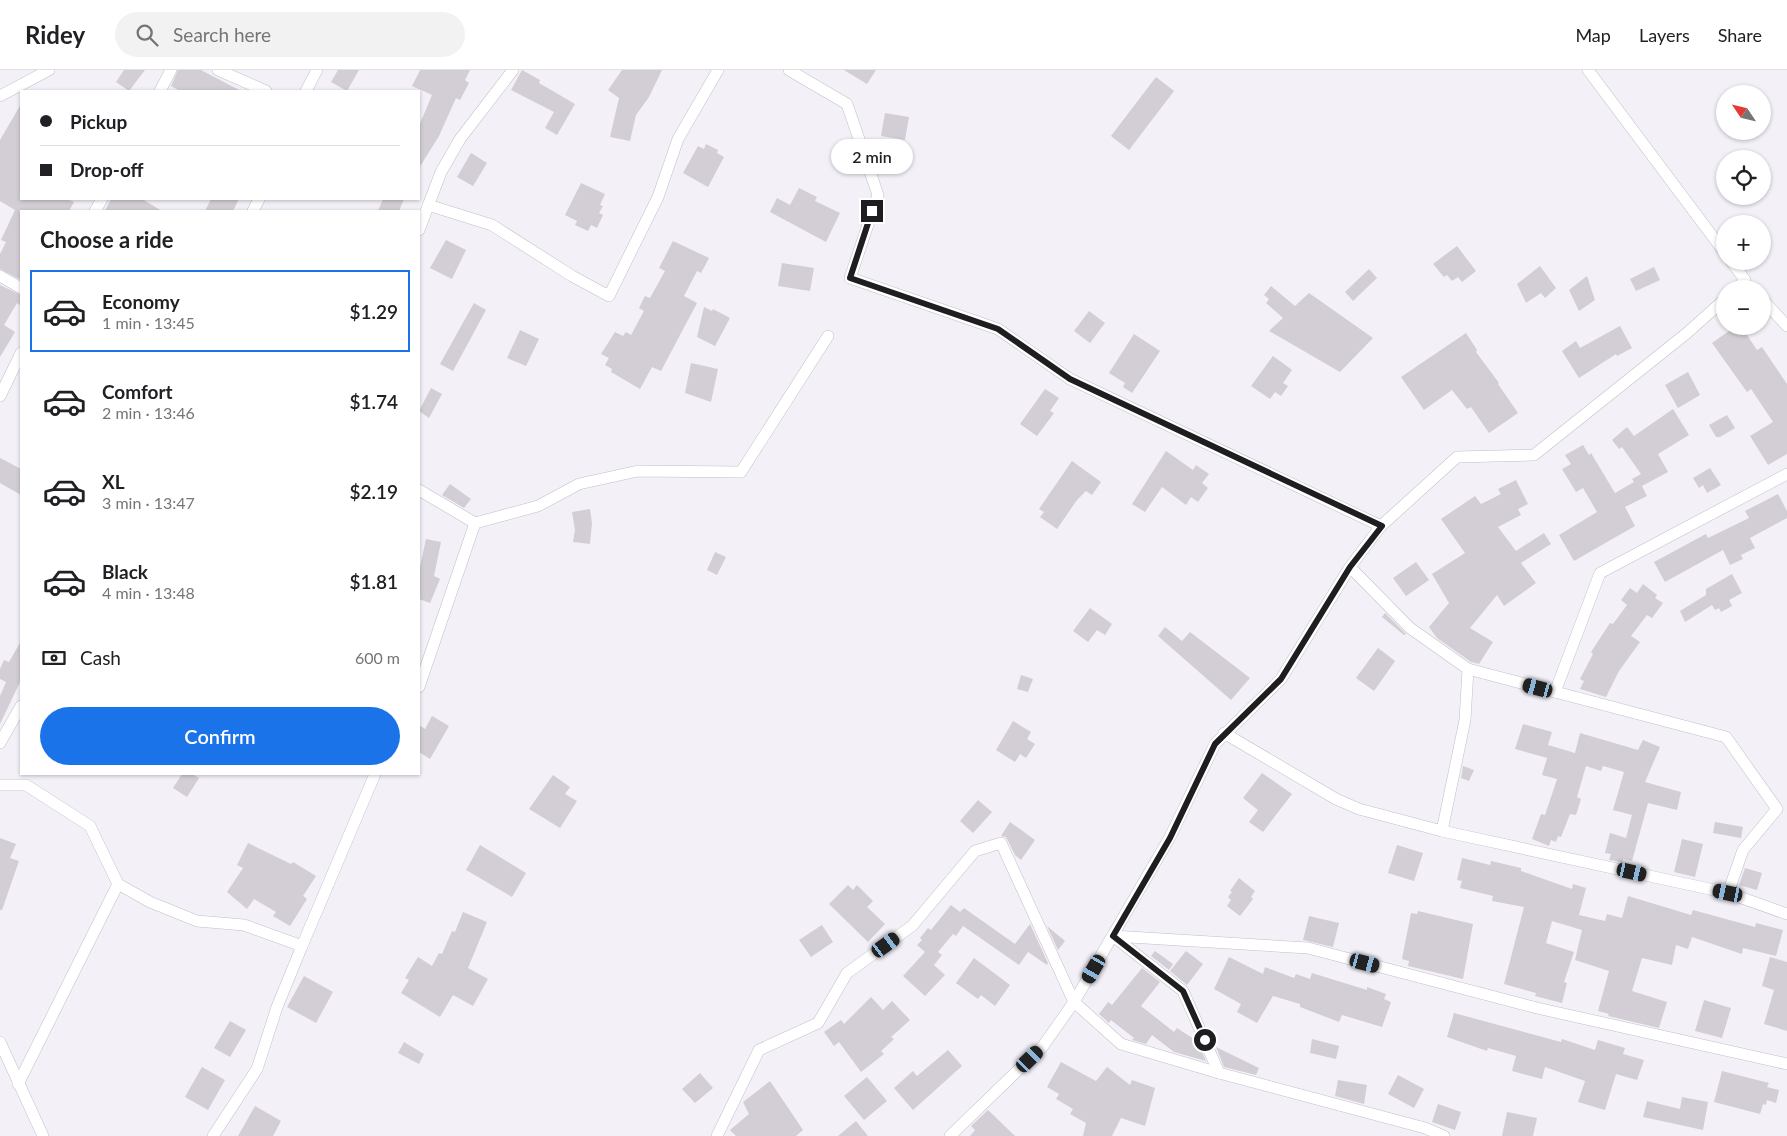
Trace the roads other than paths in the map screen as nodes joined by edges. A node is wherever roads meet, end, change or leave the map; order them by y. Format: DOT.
graph roads {
  1 [pos="50,70"];
  2 [pos="171,70"];
  3 [pos="218,70"];
  4 [pos="316,70"];
  5 [pos="513,70"];
  6 [pos="718,70"];
  7 [pos="789,70"];
  8 [pos="1588,70"];
  9 [pos="161,90"];
  10 [pos="264,90"];
  11 [pos="306,90"];
  12 [pos="0,96"];
  13 [pos="428,205"];
  14 [pos="420,227"];
  15 [pos="1716,241"];
  16 [pos="1738,270"];
  17 [pos="0,276"];
  18 [pos="1745,280"];
  19 [pos="20,287"];
  20 [pos="1716,307"];
  21 [pos="1771,309"];
  22 [pos="1787,326"];
  23 [pos="828,336"];
  24 [pos="20,355"];
  25 [pos="0,396"];
  26 [pos="1787,474"];
  27 [pos="420,491"];
  28 [pos="475,523"];
  29 [pos="1382,526"];
  30 [pos="1350,567"];
  31 [pos="1468,669"];
  32 [pos="420,684"];
  33 [pos="1555,692"];
  34 [pos="20,708"];
  35 [pos="1224,733"];
  36 [pos="0,743"];
  37 [pos="375,775"];
  38 [pos="0,785"];
  39 [pos="1442,830"];
  40 [pos="118,884"];
  41 [pos="1728,893"];
  42 [pos="1787,914"];
  43 [pos="1113,936"];
  44 [pos="302,946"];
  45 [pos="1074,1002"];
  46 [pos="0,1042"];
  47 [pos="1787,1064"];
  48 [pos="1219,1073"];
  49 [pos="18,1084"];
  50 [pos="1423,1132"];
  51 [pos="42,1136"];
  52 [pos="213,1136"];
  53 [pos="717,1136"];
  54 [pos="950,1136"];
  55 [pos="1444,1136"];
  1 -- 12 [label="street"];
  2 -- 9 [label="street"];
  3 -- 10 [label="street"];
  4 -- 11 [label="street"];
  5 -- 13 [label="street"];
  6 -- 13 [label="street"];
  7 -- 29 [label="street"];
  8 -- 15 [label="street"];
  13 -- 14 [label="street"];
  16 -- 18 [label="street"];
  17 -- 19 [label="street"];
  20 -- 29 [label="street"];
  21 -- 22 [label="street"];
  23 -- 28 [label="street"];
  24 -- 25 [label="street"];
  26 -- 33 [label="street"];
  27 -- 28 [label="street"];
  28 -- 32 [label="street"];
  29 -- 30 [label="street"];
  30 -- 31 [label="street"];
  30 -- 35 [label="street"];
  31 -- 33 [label="street"];
  31 -- 39 [label="street"];
  33 -- 41 [label="street"];
  34 -- 36 [label="street"];
  35 -- 39 [label="street"];
  35 -- 43 [label="street"];
  37 -- 44 [label="street"];
  38 -- 40 [label="street"];
  39 -- 41 [label="street"];
  40 -- 44 [label="street"];
  40 -- 49 [label="street"];
  41 -- 42 [label="street"];
  43 -- 45 [label="street"];
  43 -- 47 [label="street"];
  43 -- 48 [label="street"];
  44 -- 52 [label="street"];
  45 -- 48 [label="street"];
  45 -- 53 [label="street"];
  45 -- 54 [label="street"];
  46 -- 49 [label="street"];
  48 -- 50 [label="street"];
  49 -- 51 [label="street"];
  50 -- 55 [label="street"];
}
